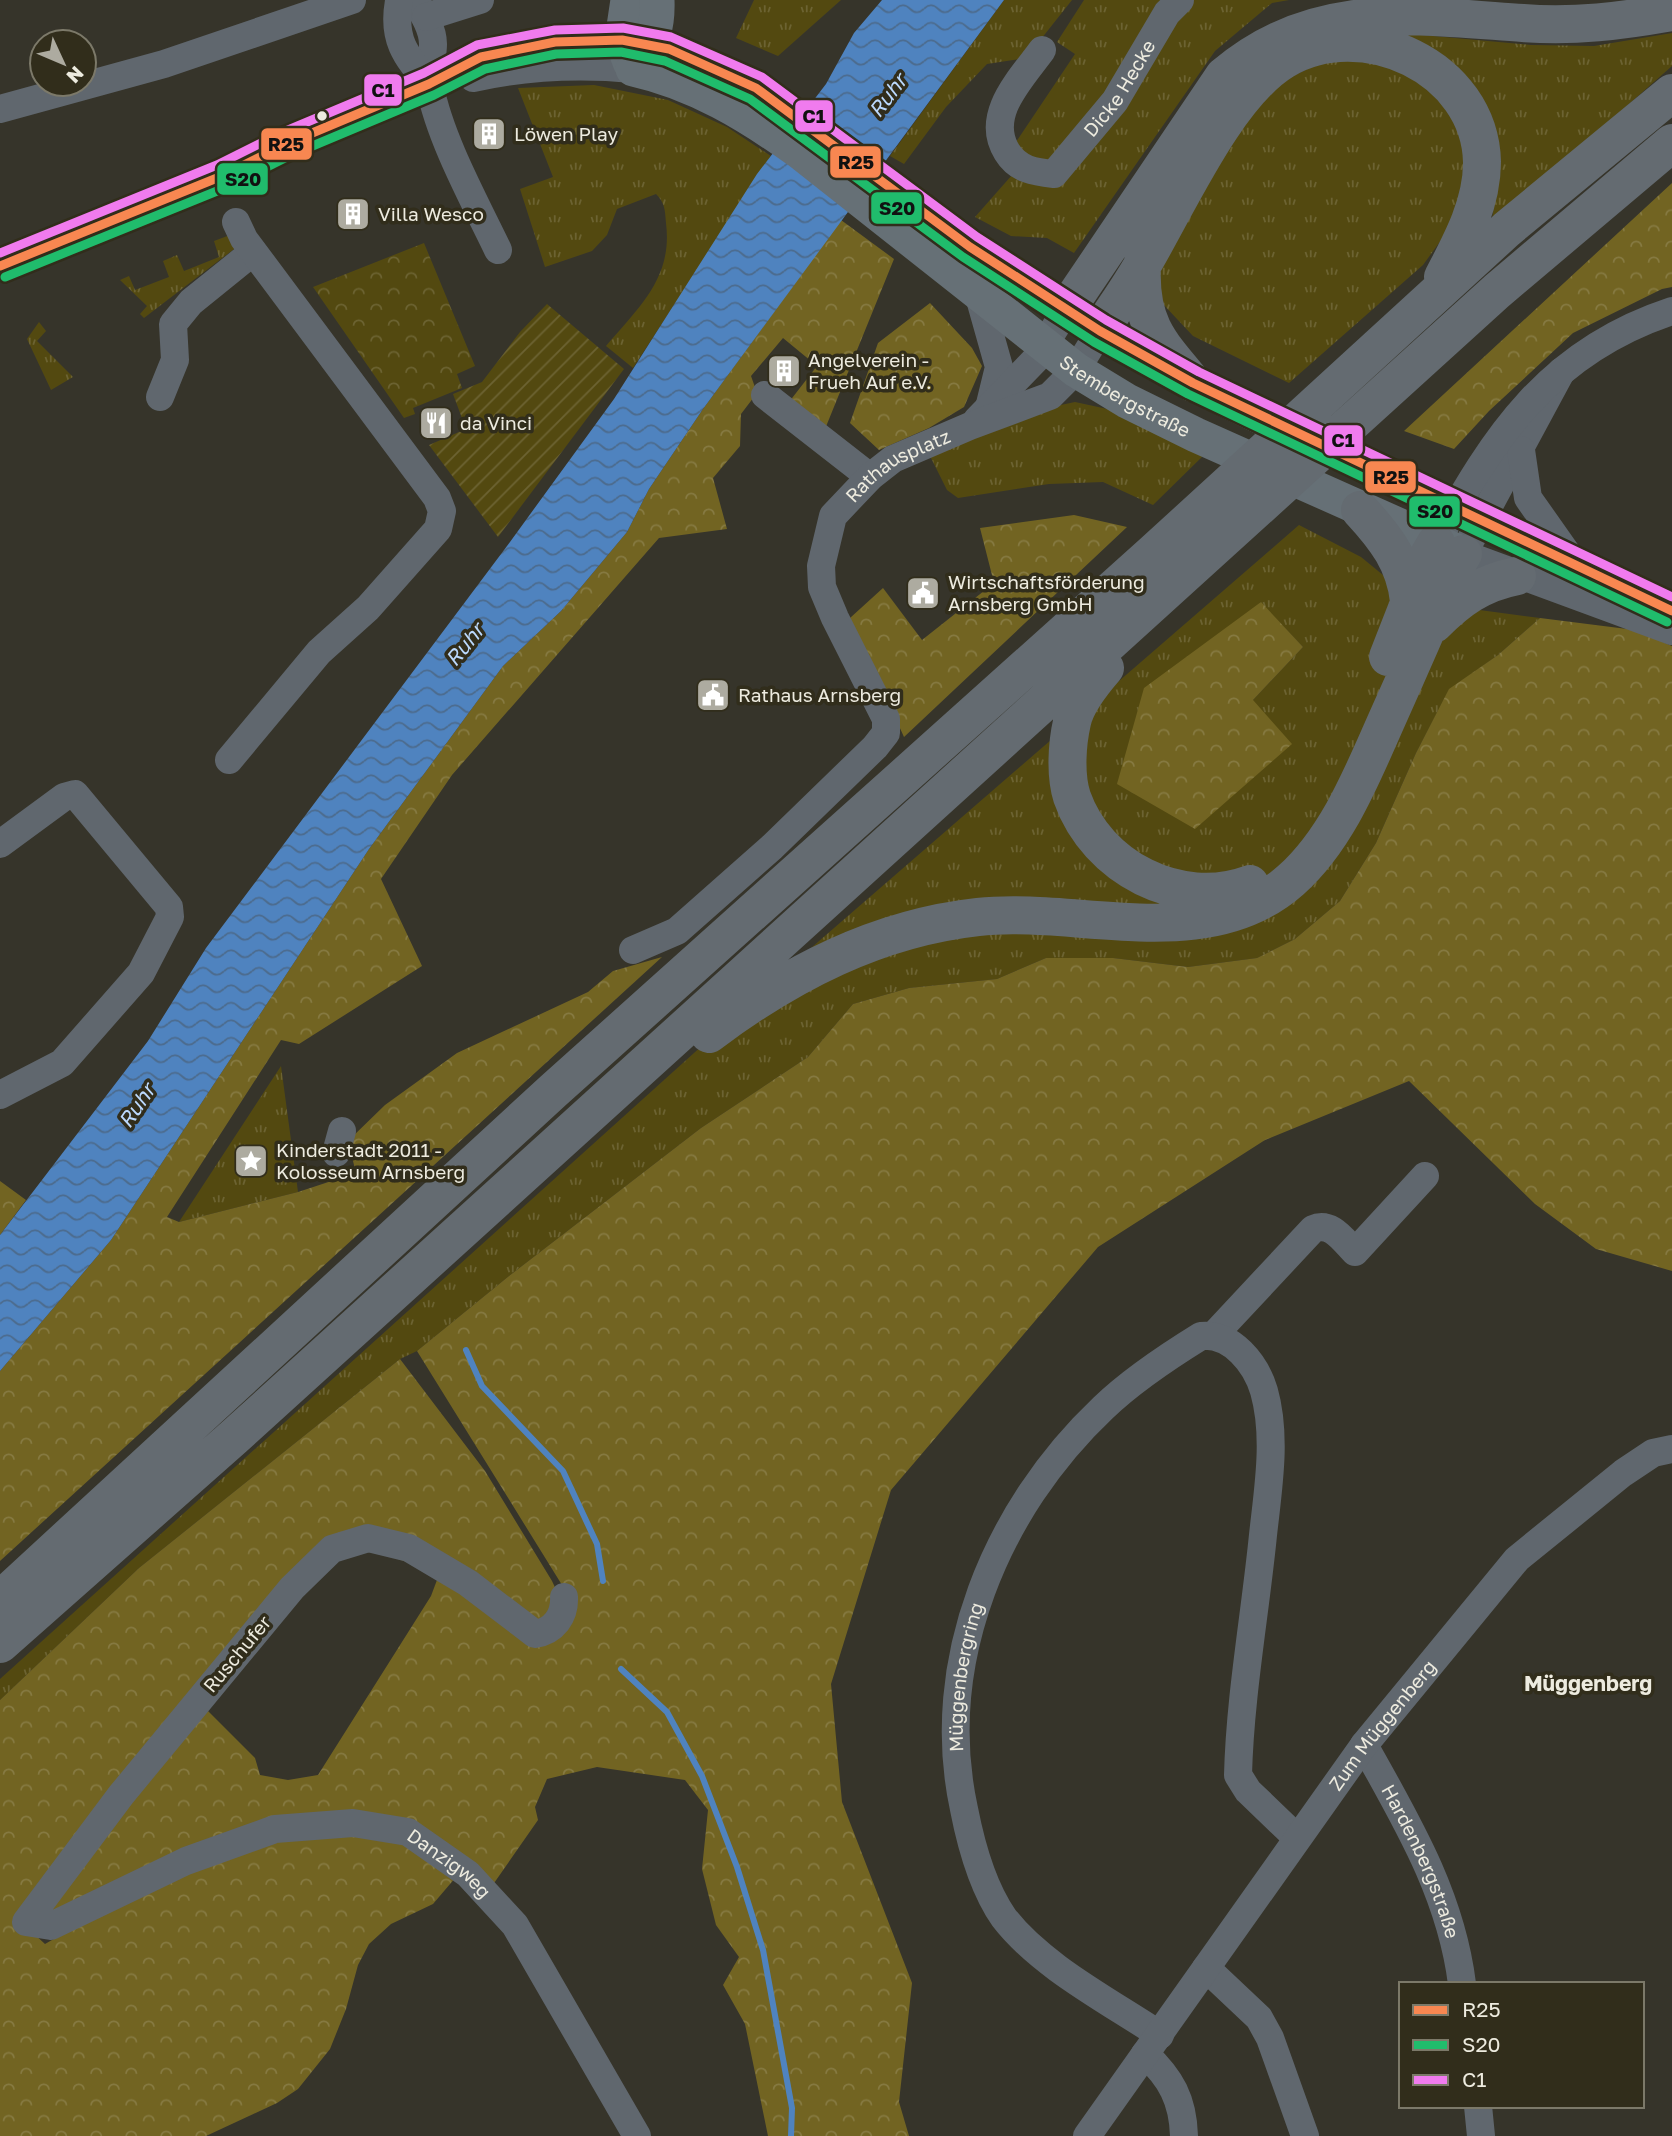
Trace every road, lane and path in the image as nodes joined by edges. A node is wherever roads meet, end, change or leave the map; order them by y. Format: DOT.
graph roads {
  1 [pos="352,0"];
  2 [pos="390,0"];
  3 [pos="400,0"];
  4 [pos="480,0"];
  5 [pos="628,0"];
  6 [pos="657,0"];
  7 [pos="1180,0"];
  8 [pos="420,9"];
  9 [pos="1672,12"];
  10 [pos="1042,51"];
  11 [pos="646,55"];
  12 [pos="429,84"];
  13 [pos="1672,93"];
  14 [pos="0,109"];
  15 [pos="1672,143"];
  16 [pos="888,204"];
  17 [pos="236,222"];
  18 [pos="498,250"];
  19 [pos="253,252"];
  20 [pos="1142,265"];
  21 [pos="0,266"];
  22 [pos="979,296"];
  23 [pos="1431,300"];
  24 [pos="1066,310"];
  25 [pos="1672,311"];
  26 [pos="1100,331"];
  27 [pos="1043,347"];
  28 [pos="1076,370"];
  29 [pos="1561,372"];
  30 [pos="1193,383"];
  31 [pos="765,395"];
  32 [pos="160,397"];
  33 [pos="979,417"];
  34 [pos="1521,450"];
  35 [pos="870,477"];
  36 [pos="1360,510"];
  37 [pos="1469,514"];
  38 [pos="1449,549"];
  39 [pos="1574,564"];
  40 [pos="1187,574"];
  41 [pos="1517,576"];
  42 [pos="1672,611"];
  43 [pos="1418,617"];
  44 [pos="1672,631"];
  45 [pos="229,760"];
  46 [pos="0,844"];
  47 [pos="633,950"];
  48 [pos="0,1094"];
  49 [pos="555,1146"];
  50 [pos="1425,1176"];
  51 [pos="1214,1335"];
  52 [pos="1672,1449"];
  53 [pos="564,1597"];
  54 [pos="0,1600"];
  55 [pos="0,1644"];
  56 [pos="1364,1745"];
  57 [pos="1297,1838"];
  58 [pos="62,1922"];
  59 [pos="1206,1968"];
  60 [pos="1462,1982"];
  61 [pos="1153,2045"];
  62 [pos="1478,2108"];
  63 [pos="638,2136"];
  64 [pos="1087,2136"];
  65 [pos="1184,2136"];
  66 [pos="1305,2136"];
  67 [pos="1481,2136"];
  1 -- 14 [label="street"];
  2 -- 3 [label="street"];
  3 -- 12 [label="street"];
  4 -- 8 [label="street"];
  5 -- 11 [label="main road"];
  6 -- 11 [label="main road"];
  7 -- 10 [label="street, Dicke Hecke"];
  8 -- 12 [label="street"];
  9 -- 24 [label="highway"];
  11 -- 12 [label="street"];
  11 -- 16 [label="main road, Stembergstraße"];
  12 -- 18 [label="street"];
  12 -- 21 [label="street"];
  13 -- 23 [label="highway"];
  15 -- 40 [label="highway"];
  16 -- 22 [label="main road, Stembergstraße"];
  16 -- 24 [label="main road, Stembergstraße"];
  17 -- 19 [label="street"];
  19 -- 32 [label="street"];
  19 -- 45 [label="street"];
  20 -- 23 [label="highway"];
  20 -- 26 [label="highway"];
  20 -- 30 [label="highway"];
  22 -- 27 [label="main road, Stembergstraße"];
  22 -- 33 [label="street"];
  23 -- 54 [label="highway"];
  24 -- 26 [label="main road, Stembergstraße"];
  24 -- 27 [label="street, Rathausplatz"];
  25 -- 29 [label="street"];
  26 -- 28 [label="street, Rathausplatz"];
  26 -- 30 [label="main road, Stembergstraße"];
  27 -- 28 [label="main road, Stembergstraße"];
  27 -- 33 [label="street, Rathausplatz"];
  28 -- 33 [label="street, Rathausplatz"];
  28 -- 36 [label="main road, Stembergstraße"];
  29 -- 34 [label="street"];
  29 -- 37 [label="street"];
  30 -- 37 [label="main road, Stembergstraße"];
  31 -- 35 [label="street"];
  33 -- 35 [label="street, Rathausplatz"];
  34 -- 37 [label="street"];
  34 -- 39 [label="street"];
  35 -- 47 [label="street, Rathausplatz"];
  36 -- 38 [label="main road, Stembergstraße"];
  36 -- 43 [label="highway"];
  37 -- 38 [label="street"];
  37 -- 39 [label="street, Stembergstraße"];
  38 -- 41 [label="street, Stembergstraße"];
  38 -- 43 [label="highway"];
  39 -- 42 [label="street, Stembergstraße"];
  40 -- 43 [label="highway"];
  40 -- 49 [label="highway"];
  41 -- 43 [label="highway"];
  41 -- 44 [label="street, Stembergstraße"];
  43 -- 49 [label="highway"];
  46 -- 48 [label="street"];
  49 -- 55 [label="highway"];
  50 -- 51 [label="street, Müggenbergring"];
  51 -- 57 [label="street"];
  51 -- 61 [label="street, Müggenbergring"];
  52 -- 56 [label="street, Zum Müggenberg"];
  53 -- 58 [label="street, Ruschufer"];
  56 -- 57 [label="street, Zum Müggenberg"];
  56 -- 60 [label="street, Hardenbergstraße"];
  57 -- 59 [label="street, Zum Müggenberg"];
  58 -- 63 [label="street, Danzigweg"];
  59 -- 61 [label="street, Zum Müggenberg"];
  59 -- 66 [label="street"];
  61 -- 64 [label="street, Zum Müggenberg"];
  61 -- 65 [label="street"];
  62 -- 67 [label="street"];
}
